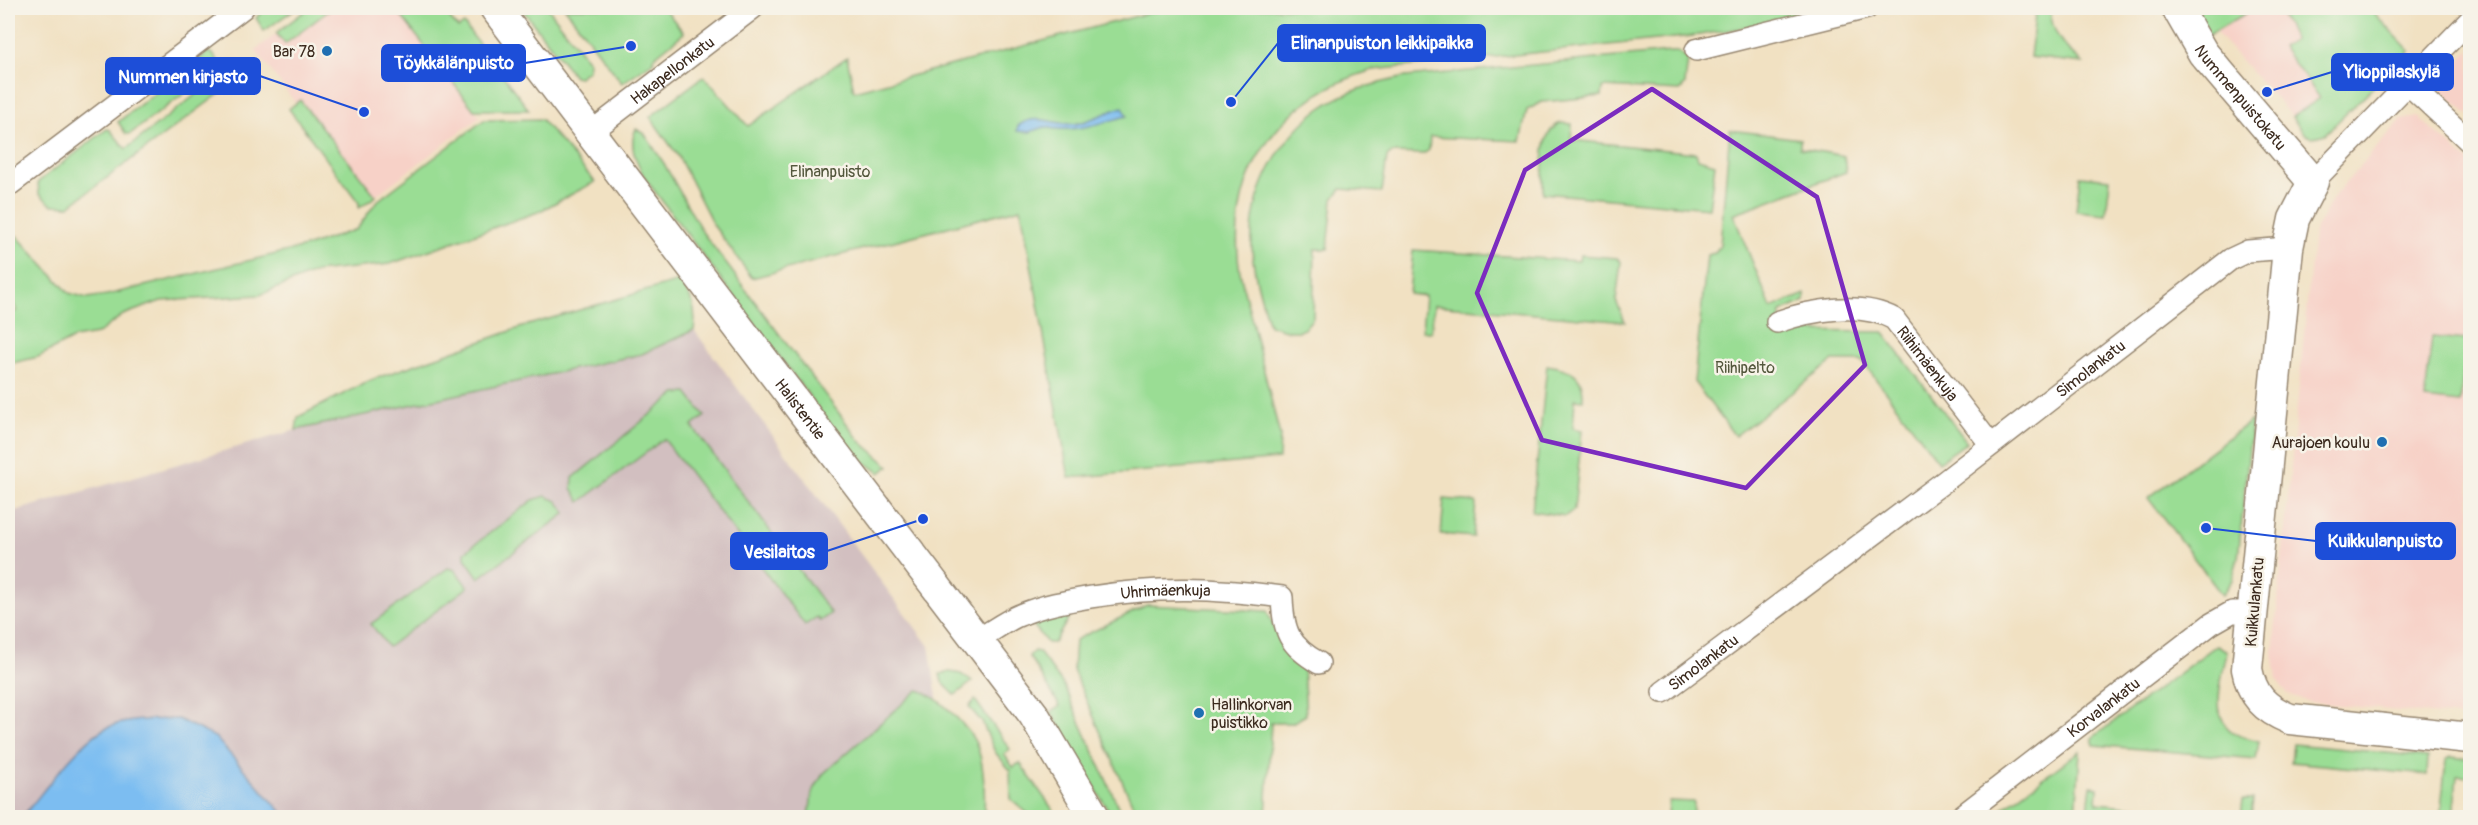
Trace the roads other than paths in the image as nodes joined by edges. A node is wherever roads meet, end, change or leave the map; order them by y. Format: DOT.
graph roads {
  1 [pos="243,8"];
  2 [pos="495,8"];
  3 [pos="753,8"];
  4 [pos="1867,8"];
  5 [pos="2177,8"];
  6 [pos="2470,20"];
  7 [pos="1696,50"];
  8 [pos="2407,83"];
  9 [pos="591,132"];
  10 [pos="2470,142"];
  11 [pos="2313,182"];
  12 [pos="8,186"];
  13 [pos="2288,248"];
  14 [pos="1777,322"];
  15 [pos="1991,445"];
  16 [pos="2252,612"];
  17 [pos="977,640"];
  18 [pos="1319,663"];
  19 [pos="1663,692"];
  20 [pos="2470,738"];
  21 [pos="1095,818"];
  22 [pos="1959,818"];
  1 -- 12 [label="street"];
  2 -- 9 [label="street, Halistentie"];
  3 -- 9 [label="street, Hakapellonkatu"];
  4 -- 7 [label="street"];
  5 -- 11 [label="street, Nummenpuistokatu"];
  6 -- 8 [label="street"];
  8 -- 10 [label="street"];
  8 -- 11 [label="street"];
  9 -- 17 [label="street, Halistentie"];
  11 -- 13 [label="street"];
  13 -- 15 [label="street, Simolankatu"];
  13 -- 16 [label="street, Kuikkulankatu"];
  14 -- 15 [label="street, Riihimäenkuja"];
  15 -- 19 [label="street, Simolankatu"];
  16 -- 20 [label="street, Kuikkulankatu"];
  16 -- 22 [label="street, Korvalankatu"];
  17 -- 18 [label="street, Uhrimäenkuja"];
  17 -- 21 [label="street, Halistentie"];
}
